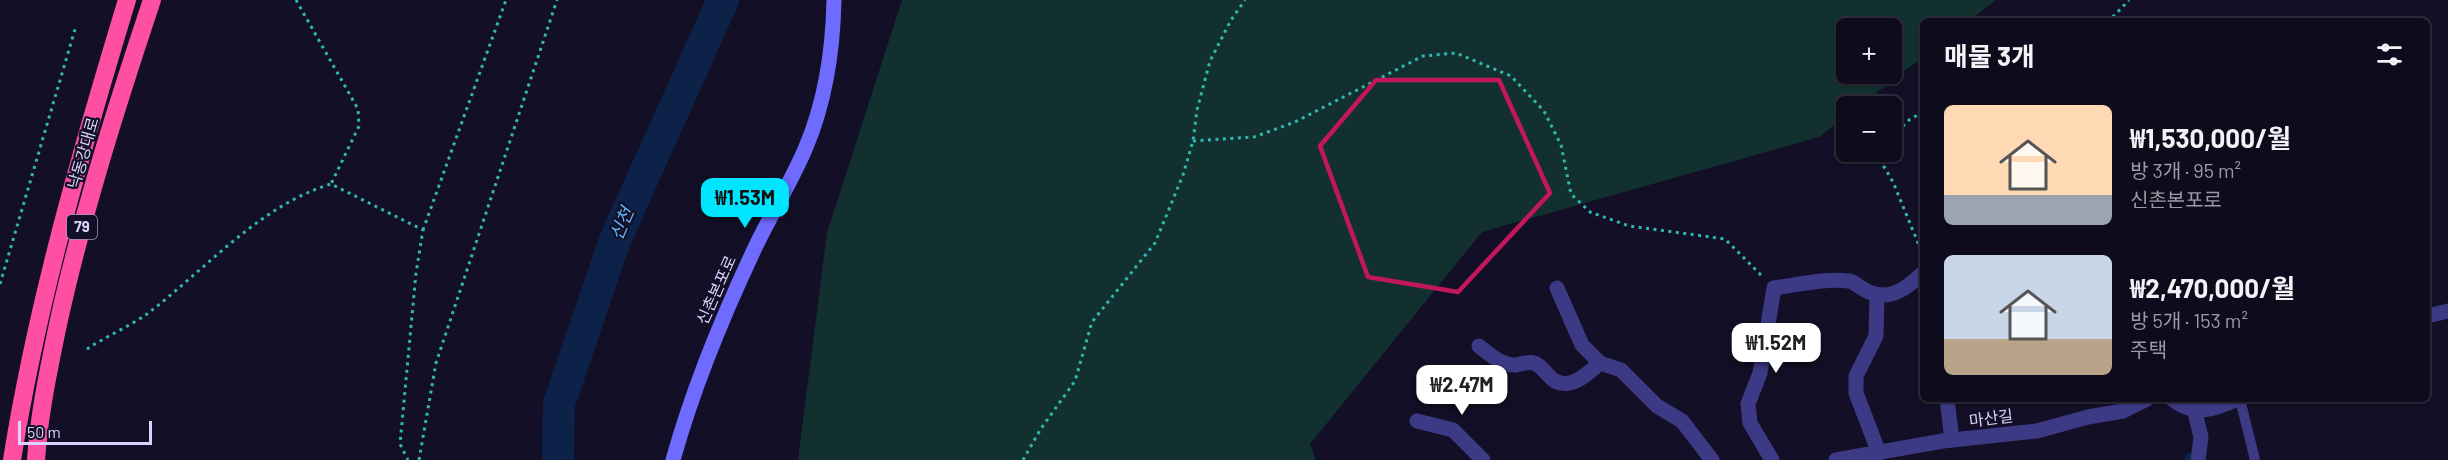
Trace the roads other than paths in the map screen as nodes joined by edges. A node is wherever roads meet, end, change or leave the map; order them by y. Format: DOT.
graph roads {
  1 [pos="127,0"];
  2 [pos="152,0"];
  3 [pos="834,0"];
  4 [pos="1920,276"];
  5 [pos="1557,288"];
  6 [pos="1877,296"];
  7 [pos="2448,311"];
  8 [pos="2430,315"];
  9 [pos="1479,346"];
  10 [pos="1600,363"];
  11 [pos="1947,402"];
  12 [pos="2141,402"];
  13 [pos="2176,402"];
  14 [pos="2232,402"];
  15 [pos="2240,402"];
  16 [pos="2194,409"];
  17 [pos="1417,421"];
  18 [pos="1952,440"];
  19 [pos="1879,453"];
  20 [pos="12,460"];
  21 [pos="36,460"];
  22 [pos="673,460"];
  23 [pos="1483,460"];
  24 [pos="1712,460"];
  25 [pos="1772,460"];
  26 [pos="1836,460"];
  27 [pos="2198,460"];
  28 [pos="2255,460"];
  1 -- 20 [label="highway, 낙동강대로 / 79"];
  2 -- 21 [label="highway, 낙동강대로 / 79"];
  3 -- 22 [label="main road, 신촌본포로"];
  4 -- 6 [label="street"];
  5 -- 10 [label="street"];
  6 -- 19 [label="street"];
  6 -- 25 [label="street"];
  7 -- 8 [label="street"];
  9 -- 10 [label="street"];
  10 -- 24 [label="street"];
  11 -- 18 [label="street"];
  12 -- 18 [label="street, 마산길"];
  13 -- 16 [label="street"];
  14 -- 16 [label="street"];
  15 -- 28 [label="lane"];
  16 -- 27 [label="street"];
  17 -- 23 [label="street"];
  18 -- 19 [label="street, 마산길"];
  19 -- 26 [label="street, 마산길"];
}
